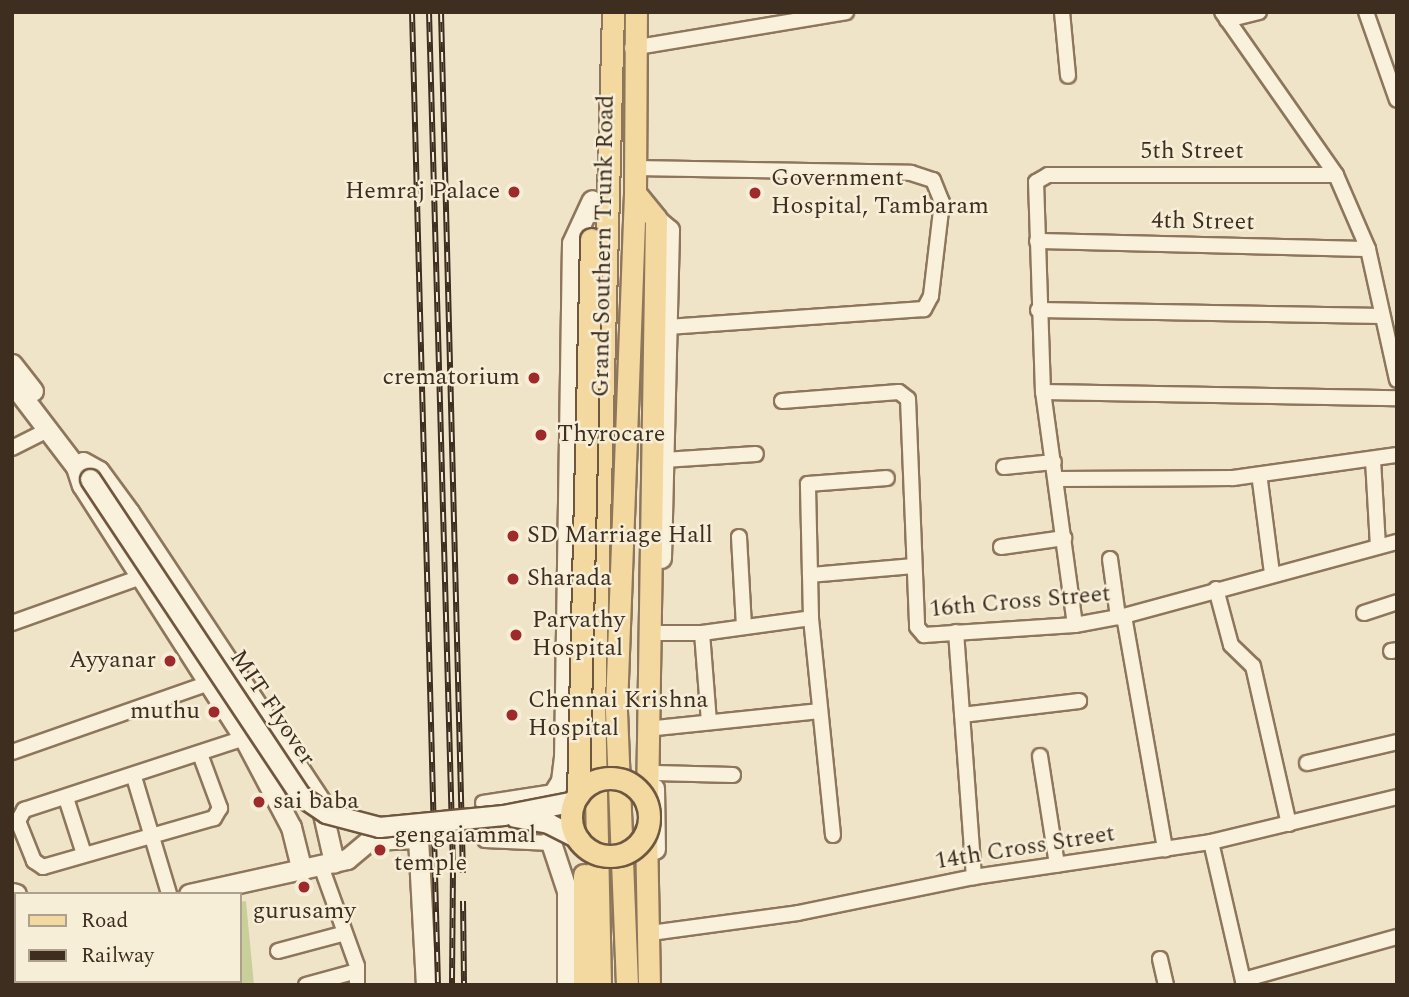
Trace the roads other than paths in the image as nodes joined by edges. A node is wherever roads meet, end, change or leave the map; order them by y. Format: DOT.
graph roads {
  1 [pos="613,12"];
  2 [pos="636,12"];
  3 [pos="846,12"];
  4 [pos="1062,12"];
  5 [pos="1259,12"];
  6 [pos="1366,12"];
  7 [pos="1224,16"];
  8 [pos="632,48"];
  9 [pos="1068,76"];
  10 [pos="1397,100"];
  11 [pos="635,168"];
  12 [pos="1336,175"];
  13 [pos="599,193"];
  14 [pos="635,193"];
  15 [pos="656,226"];
  16 [pos="1037,241"];
  17 [pos="1368,249"];
  18 [pos="1038,310"];
  19 [pos="1382,316"];
  20 [pos="667,327"];
  21 [pos="12,364"];
  22 [pos="1397,380"];
  23 [pos="12,383"];
  24 [pos="1043,392"];
  25 [pos="1397,398"];
  26 [pos="782,401"];
  27 [pos="48,430"];
  28 [pos="12,448"];
  29 [pos="756,454"];
  30 [pos="1397,455"];
  31 [pos="664,460"];
  32 [pos="1373,460"];
  33 [pos="1054,462"];
  34 [pos="1004,467"];
  35 [pos="84,470"];
  36 [pos="887,478"];
  37 [pos="1056,479"];
  38 [pos="1260,481"];
  39 [pos="739,537"];
  40 [pos="1064,538"];
  41 [pos="1397,542"];
  42 [pos="1378,546"];
  43 [pos="1001,547"];
  44 [pos="1110,559"];
  45 [pos="914,566"];
  46 [pos="1272,574"];
  47 [pos="810,575"];
  48 [pos="141,577"];
  49 [pos="1216,589"];
  50 [pos="1397,602"];
  51 [pos="1364,613"];
  52 [pos="1121,616"];
  53 [pos="811,618"];
  54 [pos="12,623"];
  55 [pos="1074,625"];
  56 [pos="744,627"];
  57 [pos="956,632"];
  58 [pos="658,633"];
  59 [pos="702,633"];
  60 [pos="564,635"];
  61 [pos="596,635"];
  62 [pos="209,683"];
  63 [pos="1080,701"];
  64 [pos="820,710"];
  65 [pos="962,715"];
  66 [pos="709,722"];
  67 [pos="656,728"];
  68 [pos="244,738"];
  69 [pos="1397,742"];
  70 [pos="12,752"];
  71 [pos="200,754"];
  72 [pos="1040,757"];
  73 [pos="1307,763"];
  74 [pos="654,773"];
  75 [pos="733,775"];
  76 [pos="134,777"];
  77 [pos="554,792"];
  78 [pos="1397,797"];
  79 [pos="66,798"];
  80 [pos="577,798"];
  81 [pos="483,803"];
  82 [pos="647,804"];
  83 [pos="503,815"];
  84 [pos="1289,824"];
  85 [pos="646,831"];
  86 [pos="152,835"];
  87 [pos="833,835"];
  88 [pos="485,840"];
  89 [pos="1211,842"];
  90 [pos="582,843"];
  91 [pos="551,844"];
  92 [pos="1165,849"];
  93 [pos="84,854"];
  94 [pos="334,862"];
  95 [pos="1057,865"];
  96 [pos="302,871"];
  97 [pos="974,877"];
  98 [pos="168,892"];
  99 [pos="199,892"];
  100 [pos="658,932"];
  101 [pos="345,933"];
  102 [pos="1397,937"];
  103 [pos="278,951"];
  104 [pos="1160,959"];
  105 [pos="357,978"];
  106 [pos="1244,982"];
  107 [pos="306,985"];
  108 [pos="426,985"];
  109 [pos="567,985"];
  110 [pos="584,985"];
  111 [pos="600,985"];
  112 [pos="627,985"];
  113 [pos="649,985"];
  114 [pos="658,985"];
  115 [pos="1166,985"];
  1 -- 13 [label="main road, Grand Southern Trunk Road"];
  2 -- 8 [label="main road, Grand Southern Trunk Road"];
  3 -- 8 [label="street"];
  4 -- 9 [label="street"];
  5 -- 7 [label="street"];
  6 -- 10 [label="street"];
  7 -- 12 [label="street"];
  8 -- 11 [label="main road, Grand Southern Trunk Road"];
  11 -- 14 [label="main road, Grand Southern Trunk Road"];
  11 -- 20 [label="street"];
  12 -- 16 [label="street, 5th Street"];
  12 -- 17 [label="street"];
  13 -- 60 [label="street"];
  13 -- 61 [label="main road, Grand Southern Trunk Road"];
  13 -- 80 [label="main road, bridge"];
  14 -- 15 [label="main road"];
  14 -- 112 [label="main road, Grand Southern Trunk Road"];
  15 -- 20 [label="street"];
  15 -- 82 [label="main road"];
  16 -- 17 [label="street, 4th Street"];
  16 -- 18 [label="street"];
  17 -- 19 [label="street"];
  18 -- 19 [label="street"];
  18 -- 24 [label="street"];
  19 -- 22 [label="street"];
  20 -- 31 [label="street"];
  21 -- 35 [label="street"];
  23 -- 27 [label="street"];
  24 -- 25 [label="street"];
  24 -- 33 [label="street"];
  26 -- 45 [label="street, 16th Cross Street"];
  27 -- 28 [label="street"];
  27 -- 35 [label="street"];
  29 -- 31 [label="street"];
  30 -- 32 [label="street"];
  31 -- 58 [label="street"];
  32 -- 37 [label="street"];
  32 -- 42 [label="street"];
  33 -- 34 [label="street"];
  33 -- 37 [label="street"];
  35 -- 48 [label="street"];
  35 -- 83 [label="street, MIT Flyover, bridge"];
  35 -- 94 [label="street"];
  36 -- 47 [label="street"];
  37 -- 40 [label="street"];
  38 -- 46 [label="street"];
  39 -- 56 [label="street"];
  40 -- 43 [label="street"];
  40 -- 55 [label="street"];
  41 -- 42 [label="street, 16th Cross Street"];
  42 -- 46 [label="street, 16th Cross Street"];
  44 -- 52 [label="street"];
  45 -- 47 [label="street"];
  45 -- 57 [label="street, 16th Cross Street"];
  46 -- 49 [label="street, 16th Cross Street"];
  47 -- 53 [label="street"];
  48 -- 54 [label="street"];
  48 -- 62 [label="street"];
  49 -- 52 [label="street, 16th Cross Street"];
  49 -- 84 [label="street"];
  50 -- 51 [label="street"];
  52 -- 55 [label="street, 16th Cross Street"];
  52 -- 92 [label="street"];
  53 -- 56 [label="street"];
  53 -- 64 [label="street"];
  55 -- 57 [label="street, 16th Cross Street"];
  56 -- 59 [label="street"];
  57 -- 65 [label="street"];
  58 -- 59 [label="street"];
  58 -- 67 [label="street"];
  59 -- 66 [label="street"];
  60 -- 61 [label="main road"];
  60 -- 77 [label="street"];
  61 -- 111 [label="main road, Grand Southern Trunk Road"];
  62 -- 68 [label="street"];
  62 -- 70 [label="street"];
  63 -- 65 [label="street"];
  64 -- 66 [label="street"];
  64 -- 87 [label="street"];
  65 -- 97 [label="street"];
  66 -- 67 [label="street"];
  67 -- 74 [label="street"];
  68 -- 71 [label="street"];
  68 -- 96 [label="street"];
  69 -- 73 [label="street"];
  71 -- 76 [label="street"];
  71 -- 86 [label="street"];
  72 -- 95 [label="street"];
  74 -- 75 [label="street"];
  74 -- 100 [label="street"];
  76 -- 79 [label="street"];
  76 -- 86 [label="street"];
  77 -- 81 [label="street"];
  77 -- 91 [label="street"];
  78 -- 84 [label="street, 14th Cross Street"];
  79 -- 93 [label="street"];
  79 -- 93 [label="street"];
  80 -- 82 [label="main road, bridge"];
  80 -- 83 [label="street, MIT Flyover, bridge"];
  80 -- 90 [label="main road, bridge"];
  82 -- 85 [label="main road, bridge"];
  83 -- 90 [label="street, MIT Flyover, bridge"];
  84 -- 89 [label="street, 14th Cross Street"];
  85 -- 90 [label="main road, bridge"];
  85 -- 113 [label="main road"];
  86 -- 93 [label="street"];
  86 -- 98 [label="street"];
  88 -- 91 [label="street"];
  89 -- 92 [label="street, 14th Cross Street"];
  89 -- 106 [label="street"];
  90 -- 110 [label="main road"];
  91 -- 109 [label="street"];
  92 -- 95 [label="street, 14th Cross Street"];
  94 -- 96 [label="street"];
  94 -- 101 [label="street"];
  94 -- 108 [label="street"];
  95 -- 97 [label="street, 14th Cross Street"];
  96 -- 99 [label="street"];
  97 -- 100 [label="street, 14th Cross Street"];
  100 -- 114 [label="street"];
  101 -- 103 [label="street"];
  101 -- 105 [label="street"];
  102 -- 106 [label="street"];
  104 -- 115 [label="street"];
  105 -- 107 [label="street"];
}
